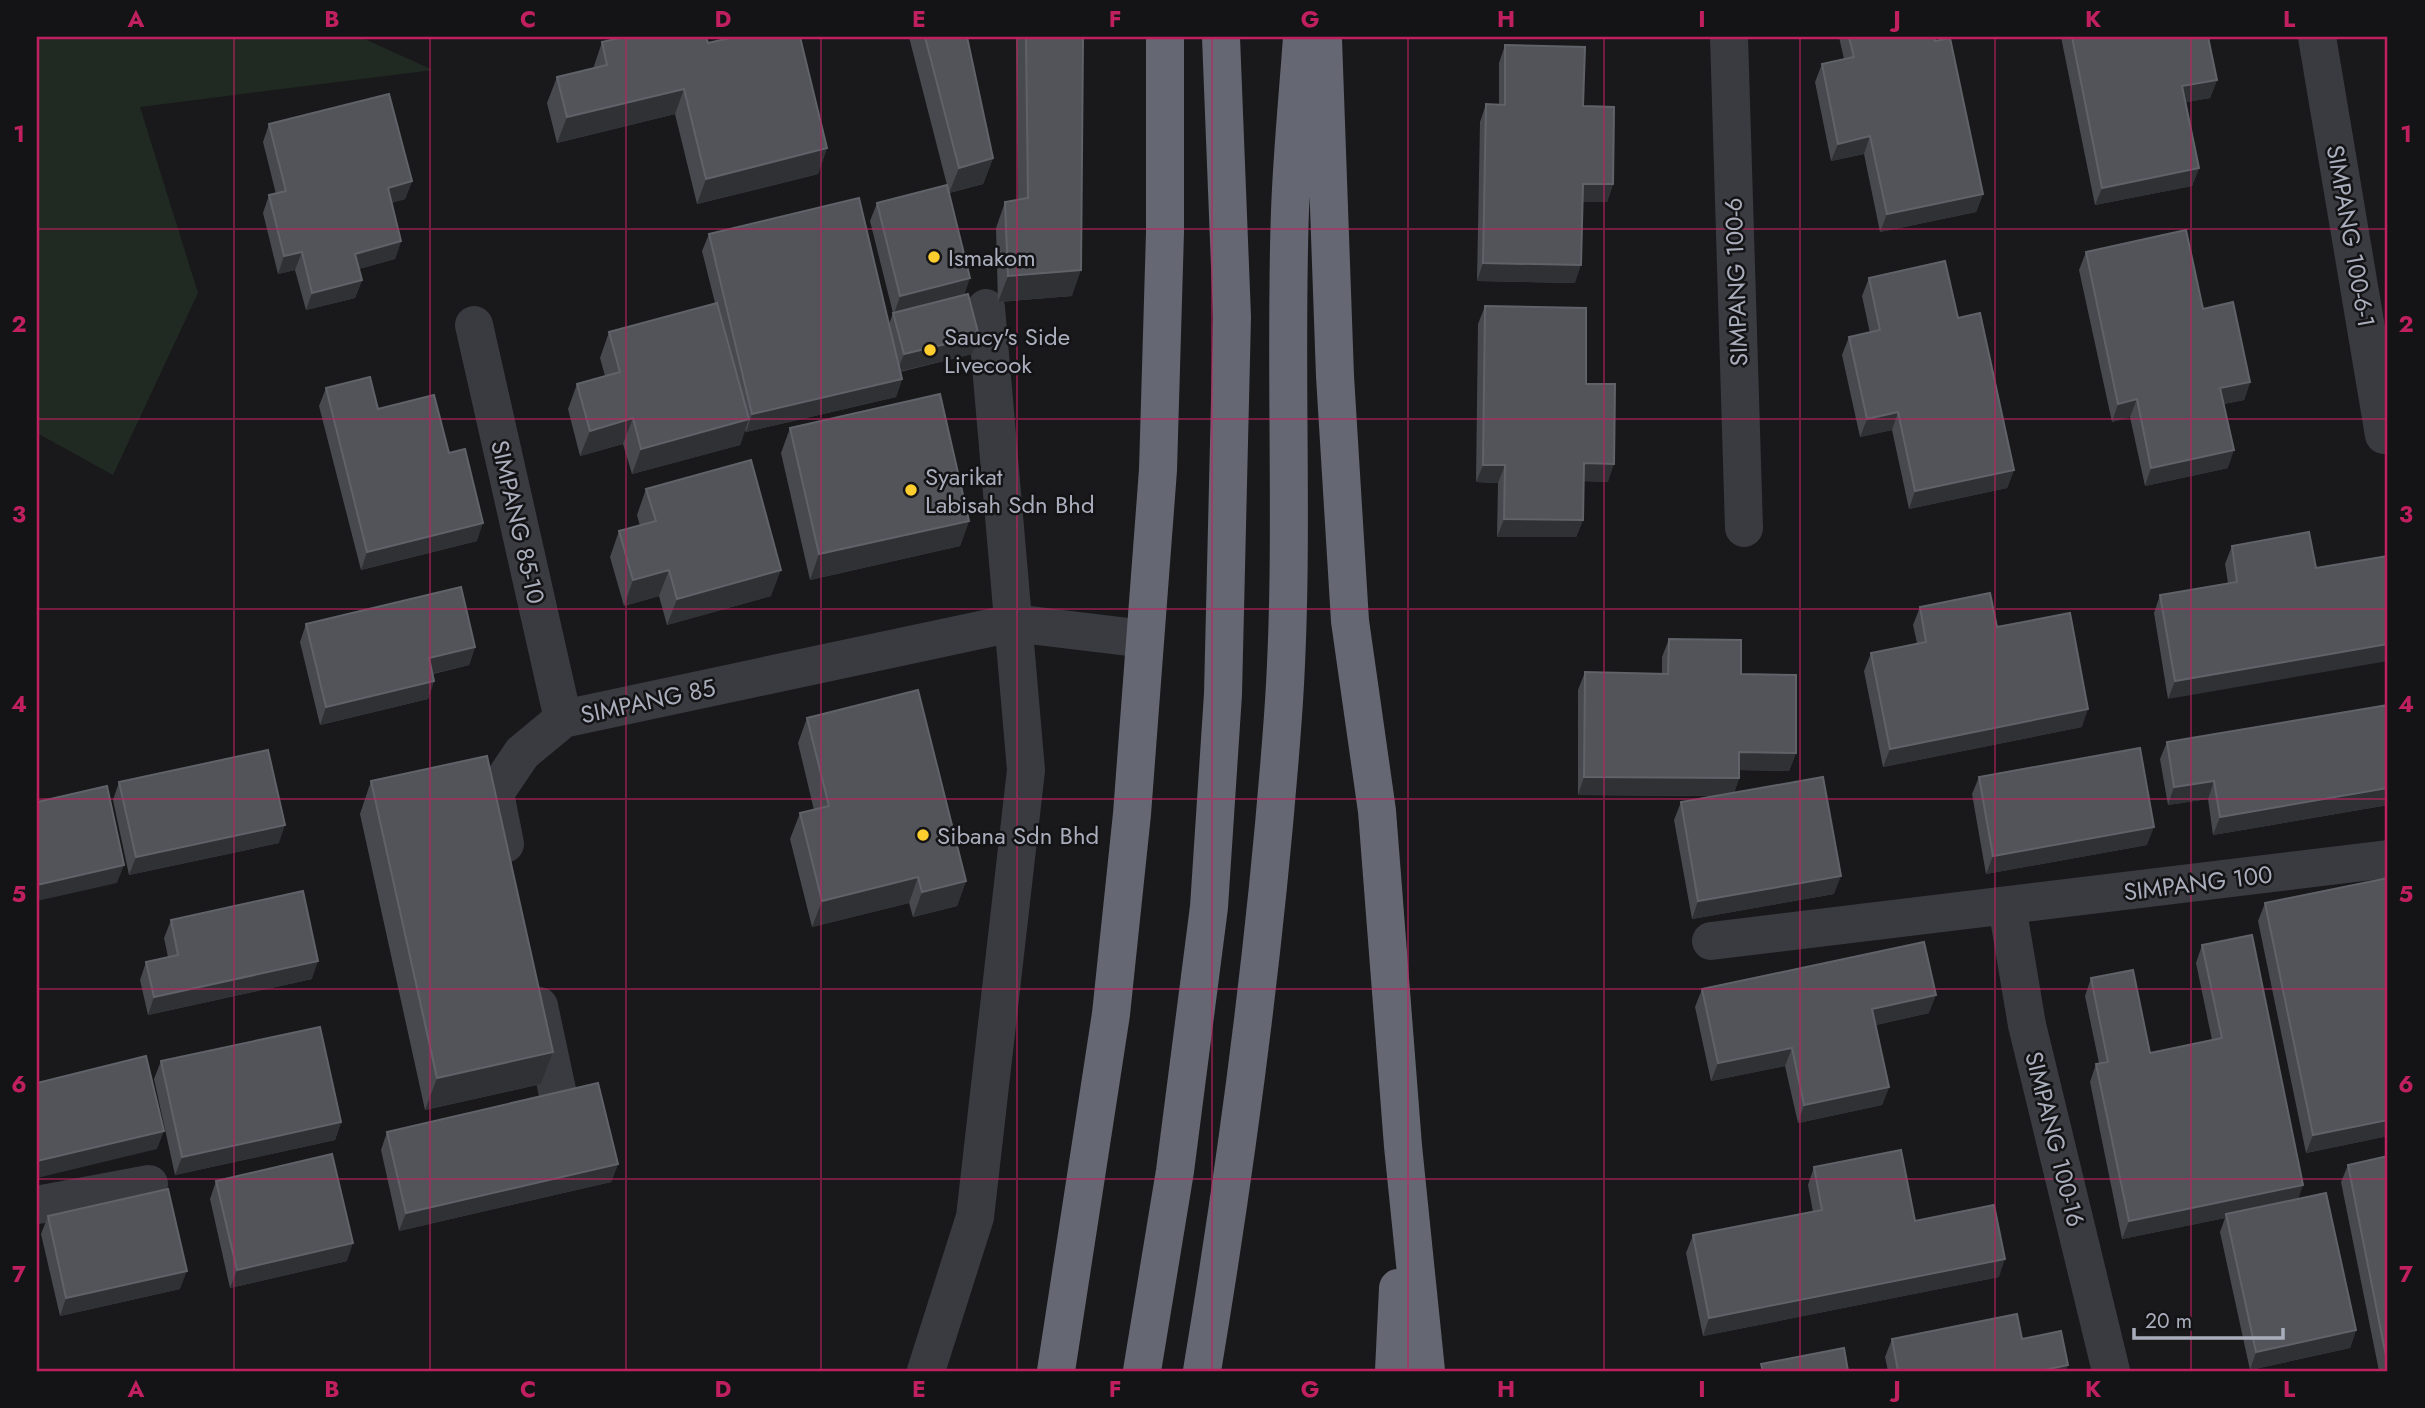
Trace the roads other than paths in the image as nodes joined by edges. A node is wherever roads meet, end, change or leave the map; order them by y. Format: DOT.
graph roads {
  1 [pos="1165,37"];
  2 [pos="1222,37"];
  3 [pos="1302,37"];
  4 [pos="1322,37"];
  5 [pos="1729,37"];
  6 [pos="2317,37"];
  7 [pos="986,307"];
  8 [pos="474,325"];
  9 [pos="2384,435"];
  10 [pos="1744,528"];
  11 [pos="1013,623"];
  12 [pos="1145,639"];
  13 [pos="563,719"];
  14 [pos="2388,859"];
  15 [pos="512,874"];
  16 [pos="2007,906"];
  17 [pos="1711,941"];
  18 [pos="532,969"];
  19 [pos="560,1104"];
  20 [pos="1403,1146"];
  21 [pos="149,1184"];
  22 [pos="37,1205"];
  23 [pos="926,1371"];
  24 [pos="1056,1371"];
  25 [pos="1142,1371"];
  26 [pos="1202,1371"];
  27 [pos="1394,1371"];
  28 [pos="1426,1371"];
  29 [pos="2111,1371"];
  1 -- 12 [label="highway"];
  2 -- 25 [label="highway"];
  3 -- 26 [label="highway"];
  4 -- 20 [label="highway"];
  5 -- 10 [label="street, SIMPANG 100-6"];
  6 -- 9 [label="street, SIMPANG 100-6-1"];
  7 -- 11 [label="street"];
  8 -- 13 [label="street, SIMPANG 85-10"];
  11 -- 12 [label="street, SIMPANG 85"];
  11 -- 13 [label="street, SIMPANG 85"];
  11 -- 23 [label="street"];
  12 -- 24 [label="highway"];
  13 -- 15 [label="street, SIMPANG 85"];
  14 -- 16 [label="street, SIMPANG 100"];
  16 -- 17 [label="street, SIMPANG 100"];
  16 -- 29 [label="street, SIMPANG 100-16"];
  18 -- 19 [label="street"];
  20 -- 27 [label="highway"];
  20 -- 28 [label="highway"];
  21 -- 22 [label="street"];
}
